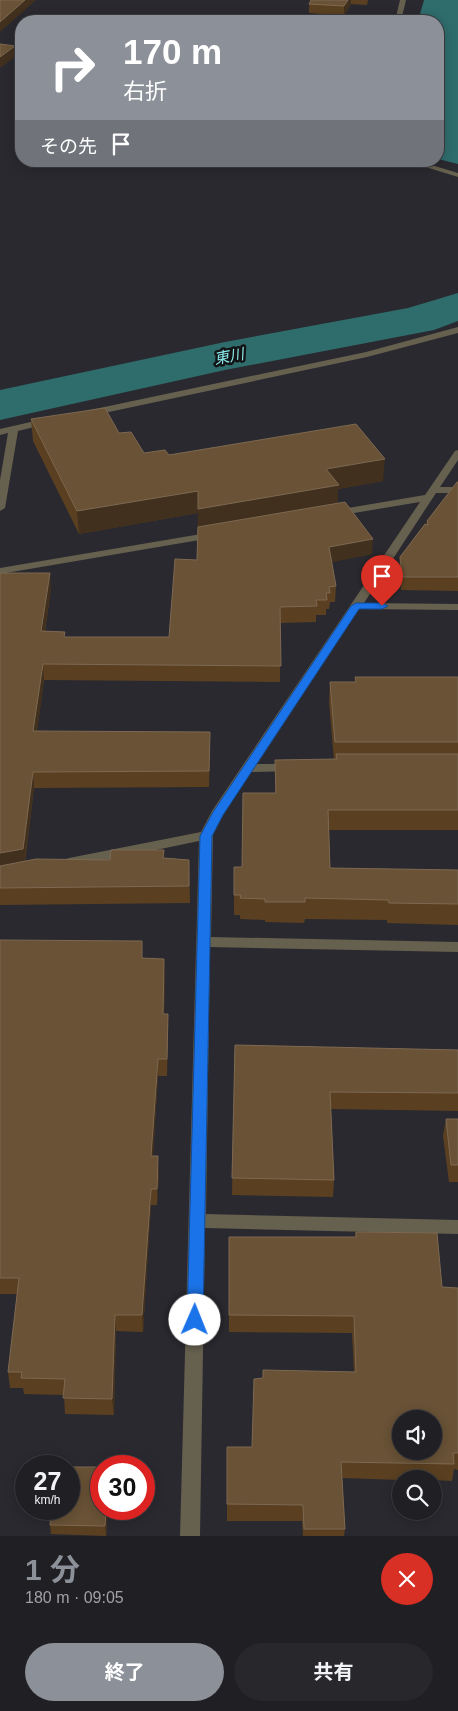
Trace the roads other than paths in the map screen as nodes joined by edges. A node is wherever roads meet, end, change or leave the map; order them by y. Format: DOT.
graph roads {
  1 [pos="403,0"];
  2 [pos="399,15"];
  3 [pos="430,167"];
  4 [pos="458,175"];
  5 [pos="458,330"];
  6 [pos="81,414"];
  7 [pos="62,418"];
  8 [pos="14,428"];
  9 [pos="0,432"];
  10 [pos="458,453"];
  11 [pos="458,490"];
  12 [pos="430,494"];
  13 [pos="0,508"];
  14 [pos="324,515"];
  15 [pos="227,532"];
  16 [pos="0,572"];
  17 [pos="356,606"];
  18 [pos="458,606"];
  19 [pos="249,768"];
  20 [pos="305,768"];
  21 [pos="206,836"];
  22 [pos="58,865"];
  23 [pos="203,942"];
  24 [pos="458,947"];
  25 [pos="196,1222"];
  26 [pos="458,1227"];
  27 [pos="190,1536"];
  1 -- 2 [label="street"];
  3 -- 4 [label="street"];
  5 -- 6 [label="street"];
  7 -- 8 [label="street"];
  8 -- 9 [label="street"];
  8 -- 13 [label="street"];
  10 -- 12 [label="street"];
  11 -- 12 [label="street"];
  12 -- 14 [label="street"];
  12 -- 17 [label="street"];
  15 -- 16 [label="street"];
  17 -- 18 [label="street"];
  17 -- 19 [label="street"];
  19 -- 20 [label="street"];
  19 -- 21 [label="street"];
  21 -- 22 [label="street"];
  21 -- 23 [label="street"];
  23 -- 24 [label="street"];
  23 -- 25 [label="street"];
  25 -- 26 [label="street"];
  25 -- 27 [label="street"];
}
